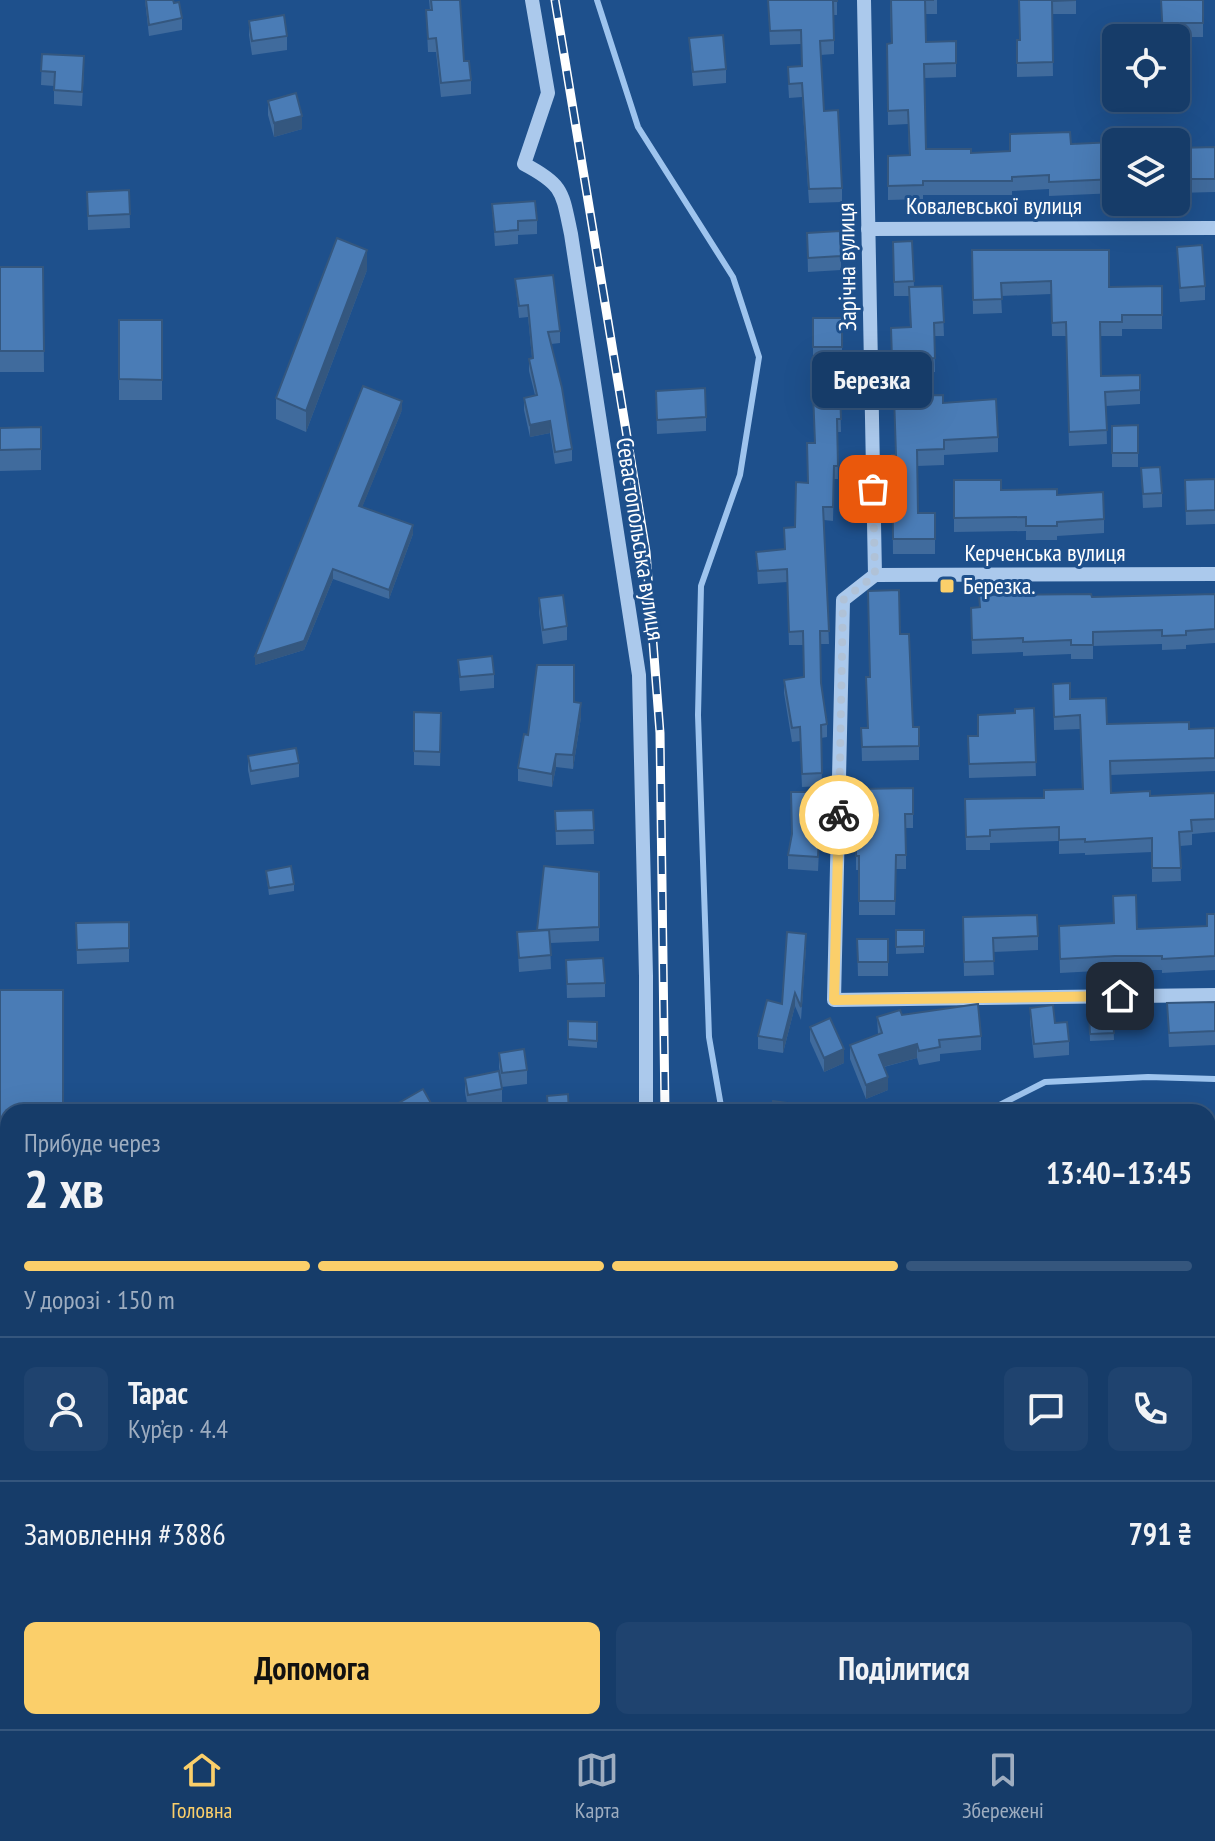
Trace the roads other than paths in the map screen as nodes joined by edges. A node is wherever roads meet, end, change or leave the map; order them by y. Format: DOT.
graph roads {
  1 [pos="532,0"];
  2 [pos="864,0"];
  3 [pos="1215,228"];
  4 [pos="868,229"];
  5 [pos="1215,574"];
  6 [pos="875,575"];
  7 [pos="1215,995"];
  8 [pos="646,1104"];
  1 -- 8 [label="street, Севастопольська вулиця"];
  2 -- 4 [label="street, Зарічна вулиця"];
  3 -- 4 [label="street, Ковалевської вулиця"];
  4 -- 6 [label="street, Зарічна вулиця"];
  5 -- 6 [label="street, Керченська вулиця"];
  6 -- 7 [label="street"];
}
